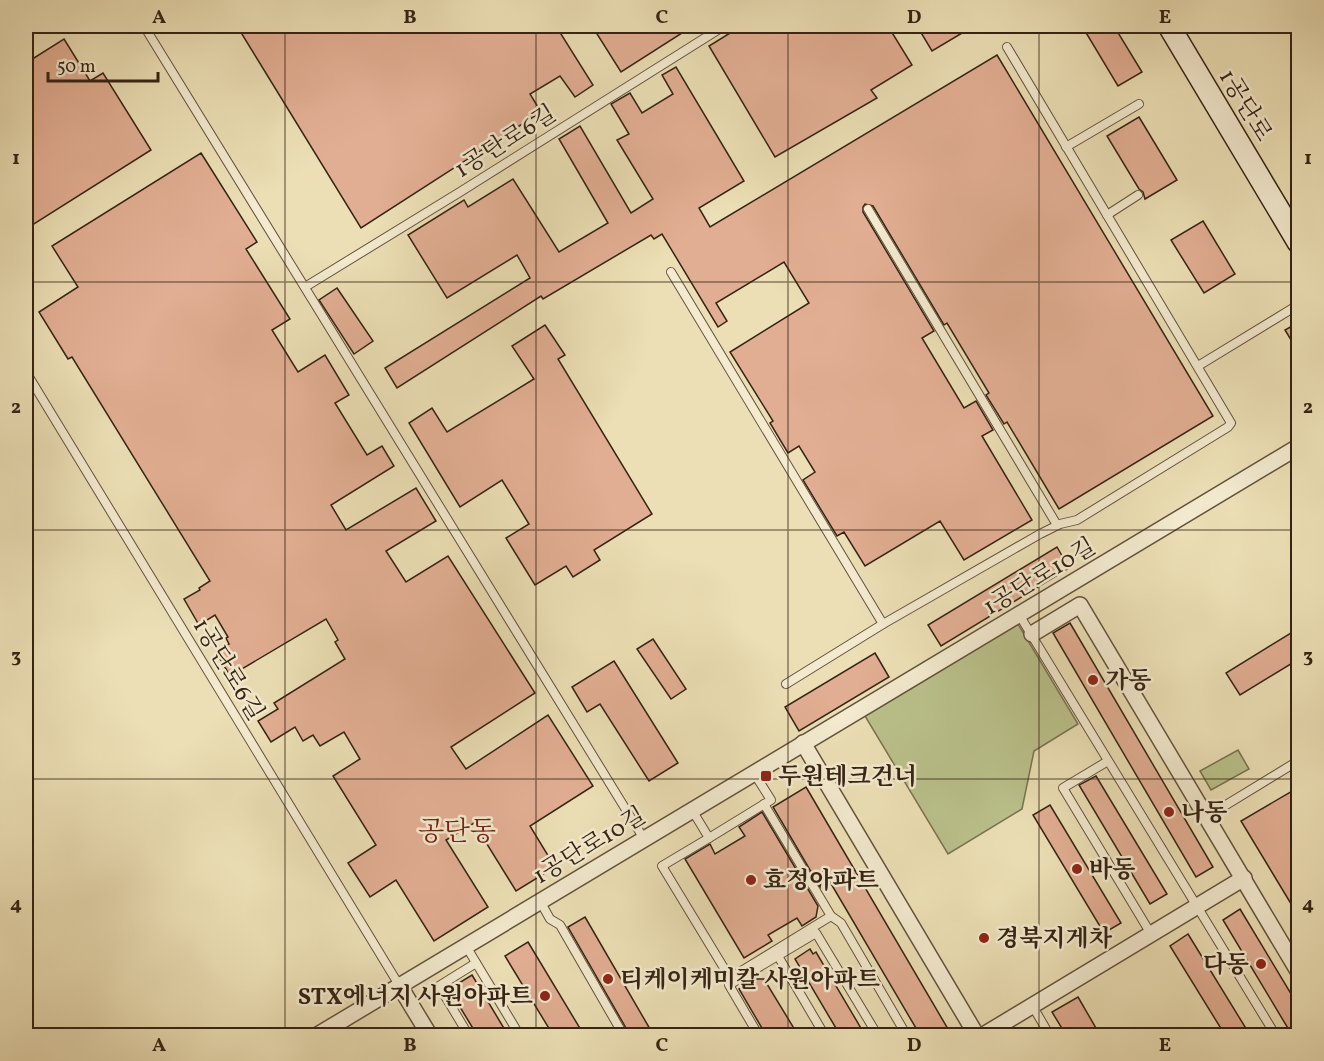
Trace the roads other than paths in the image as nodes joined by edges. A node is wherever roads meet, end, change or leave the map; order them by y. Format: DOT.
graph roads {
  1 [pos="144,26"];
  2 [pos="723,26"];
  3 [pos="1168,26"];
  4 [pos="1007,46"];
  5 [pos="1139,104"];
  6 [pos="1066,147"];
  7 [pos="1138,195"];
  8 [pos="868,209"];
  9 [pos="1107,215"];
  10 [pos="1299,242"];
  11 [pos="672,272"];
  12 [pos="305,287"];
  13 [pos="1299,304"];
  14 [pos="1198,366"];
  15 [pos="26,372"];
  16 [pos="1299,447"];
  17 [pos="1057,525"];
  18 [pos="883,624"];
  19 [pos="1028,627"];
  20 [pos="786,684"];
  21 [pos="803,743"];
  22 [pos="1108,761"];
  23 [pos="1299,761"];
  24 [pos="754,773"];
  25 [pos="764,804"];
  26 [pos="1221,808"];
  27 [pos="692,810"];
  28 [pos="709,838"];
  29 [pos="644,839"];
  30 [pos="1244,878"];
  31 [pos="540,901"];
  32 [pos="1196,906"];
  33 [pos="831,916"];
  34 [pos="1151,934"];
  35 [pos="466,945"];
  36 [pos="778,956"];
  37 [pos="476,963"];
  38 [pos="1299,971"];
  39 [pos="399,986"];
  40 [pos="1032,1005"];
  41 [pos="316,1035"];
  42 [pos="430,1035"];
  43 [pos="470,1035"];
  44 [pos="520,1035"];
  45 [pos="624,1035"];
  46 [pos="759,1035"];
  47 [pos="825,1035"];
  48 [pos="878,1035"];
  49 [pos="907,1035"];
  50 [pos="977,1035"];
  51 [pos="981,1035"];
  52 [pos="1050,1035"];
  53 [pos="1276,1035"];
  1 -- 12 [label="lane"];
  2 -- 12 [label="lane, 1공단로6길"];
  3 -- 10 [label="street, 1공단로"];
  4 -- 6 [label="lane"];
  5 -- 6 [label="lane"];
  6 -- 9 [label="lane"];
  7 -- 9 [label="lane"];
  8 -- 17 [label="lane"];
  9 -- 14 [label="lane"];
  11 -- 18 [label="lane"];
  12 -- 29 [label="lane"];
  13 -- 14 [label="lane"];
  14 -- 17 [label="lane"];
  15 -- 39 [label="lane, 1공단로6길"];
  16 -- 21 [label="street, 1공단로10길"];
  17 -- 18 [label="lane"];
  18 -- 20 [label="lane"];
  19 -- 22 [label="lane"];
  19 -- 30 [label="street"];
  21 -- 24 [label="street, 1공단로10길"];
  21 -- 50 [label="street"];
  22 -- 32 [label="lane"];
  22 -- 34 [label="lane"];
  23 -- 26 [label="lane"];
  24 -- 25 [label="lane"];
  24 -- 27 [label="street, 1공단로10길"];
  25 -- 28 [label="lane"];
  25 -- 33 [label="lane"];
  27 -- 28 [label="lane"];
  27 -- 29 [label="street, 1공단로10길"];
  28 -- 33 [label="lane"];
  29 -- 31 [label="street, 1공단로10길"];
  30 -- 32 [label="street"];
  30 -- 38 [label="street"];
  31 -- 35 [label="street, 1공단로10길"];
  31 -- 45 [label="lane"];
  32 -- 34 [label="street"];
  32 -- 53 [label="lane"];
  33 -- 49 [label="lane"];
  34 -- 40 [label="street"];
  35 -- 37 [label="lane"];
  35 -- 39 [label="street, 1공단로10길"];
  36 -- 46 [label="lane"];
  36 -- 47 [label="lane"];
  36 -- 48 [label="lane"];
  37 -- 43 [label="lane"];
  37 -- 44 [label="lane"];
  39 -- 41 [label="street, 1공단로10길"];
  39 -- 42 [label="street"];
  40 -- 51 [label="street"];
  40 -- 52 [label="lane"];
}
